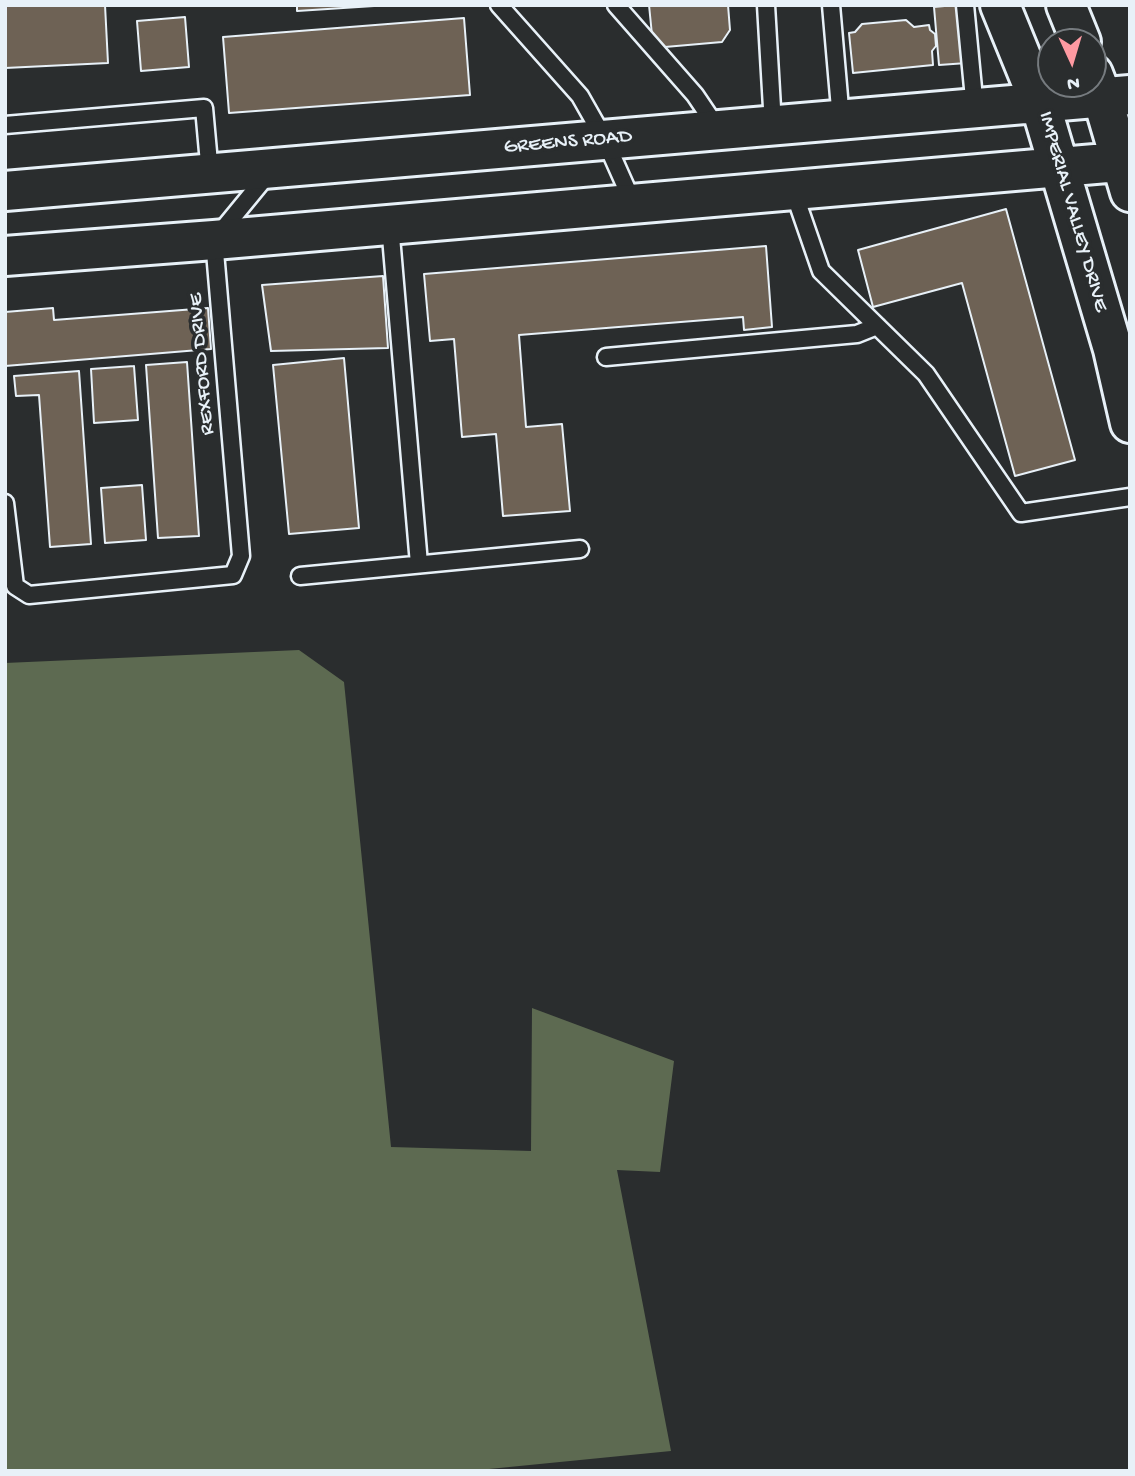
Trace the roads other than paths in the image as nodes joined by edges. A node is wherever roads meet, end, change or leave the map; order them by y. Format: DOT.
graph roads {
  1 [pos="499,5"];
  2 [pos="616,5"];
  3 [pos="766,5"];
  4 [pos="831,5"];
  5 [pos="965,5"];
  6 [pos="1000,5"];
  7 [pos="1066,5"];
  8 [pos="1075,28"];
  9 [pos="1108,89"];
  10 [pos="1040,103"];
  11 [pos="975,108"];
  12 [pos="841,120"];
  13 [pos="5,125"];
  14 [pos="773,126"];
  15 [pos="720,131"];
  16 [pos="605,140"];
  17 [pos="1059,168"];
  18 [pos="272,169"];
  19 [pos="1127,171"];
  20 [pos="210,174"];
  21 [pos="793,190"];
  22 [pos="5,191"];
  23 [pos="633,203"];
  24 [pos="390,225"];
  25 [pos="214,240"];
  26 [pos="5,256"];
  27 [pos="877,326"];
  28 [pos="606,357"];
  29 [pos="1130,423"];
  30 [pos="1130,498"];
  31 [pos="5,503"];
  32 [pos="580,549"];
  33 [pos="419,564"];
  34 [pos="300,576"];
  1 -- 16 [label="lane"];
  2 -- 15 [label="lane"];
  3 -- 14 [label="lane"];
  4 -- 12 [label="lane"];
  5 -- 11 [label="lane"];
  6 -- 10 [label="main road, IMPERIAL VALLEY DRIVE"];
  7 -- 8 [label="main road"];
  9 -- 10 [label="main road, GREENS ROAD"];
  9 -- 19 [label="main road"];
  10 -- 11 [label="main road, GREENS ROAD"];
  10 -- 17 [label="main road, IMPERIAL VALLEY DRIVE"];
  11 -- 12 [label="main road, GREENS ROAD"];
  12 -- 14 [label="main road, GREENS ROAD"];
  13 -- 20 [label="lane"];
  14 -- 15 [label="main road, GREENS ROAD"];
  15 -- 16 [label="main road, GREENS ROAD"];
  16 -- 18 [label="main road, GREENS ROAD"];
  16 -- 23 [label="lane"];
  17 -- 19 [label="main road"];
  17 -- 21 [label="main road"];
  17 -- 29 [label="main road, IMPERIAL VALLEY DRIVE"];
  18 -- 20 [label="main road, GREENS ROAD"];
  18 -- 25 [label="lane"];
  20 -- 22 [label="main road, GREENS ROAD"];
  21 -- 23 [label="main road"];
  21 -- 27 [label="lane"];
  23 -- 24 [label="main road"];
  24 -- 25 [label="main road"];
  24 -- 33 [label="lane"];
  25 -- 26 [label="main road"];
  25 -- 31 [label="lane, REXFORD DRIVE"];
  27 -- 28 [label="lane"];
  27 -- 30 [label="lane"];
  32 -- 33 [label="lane"];
  33 -- 34 [label="lane"];
}
